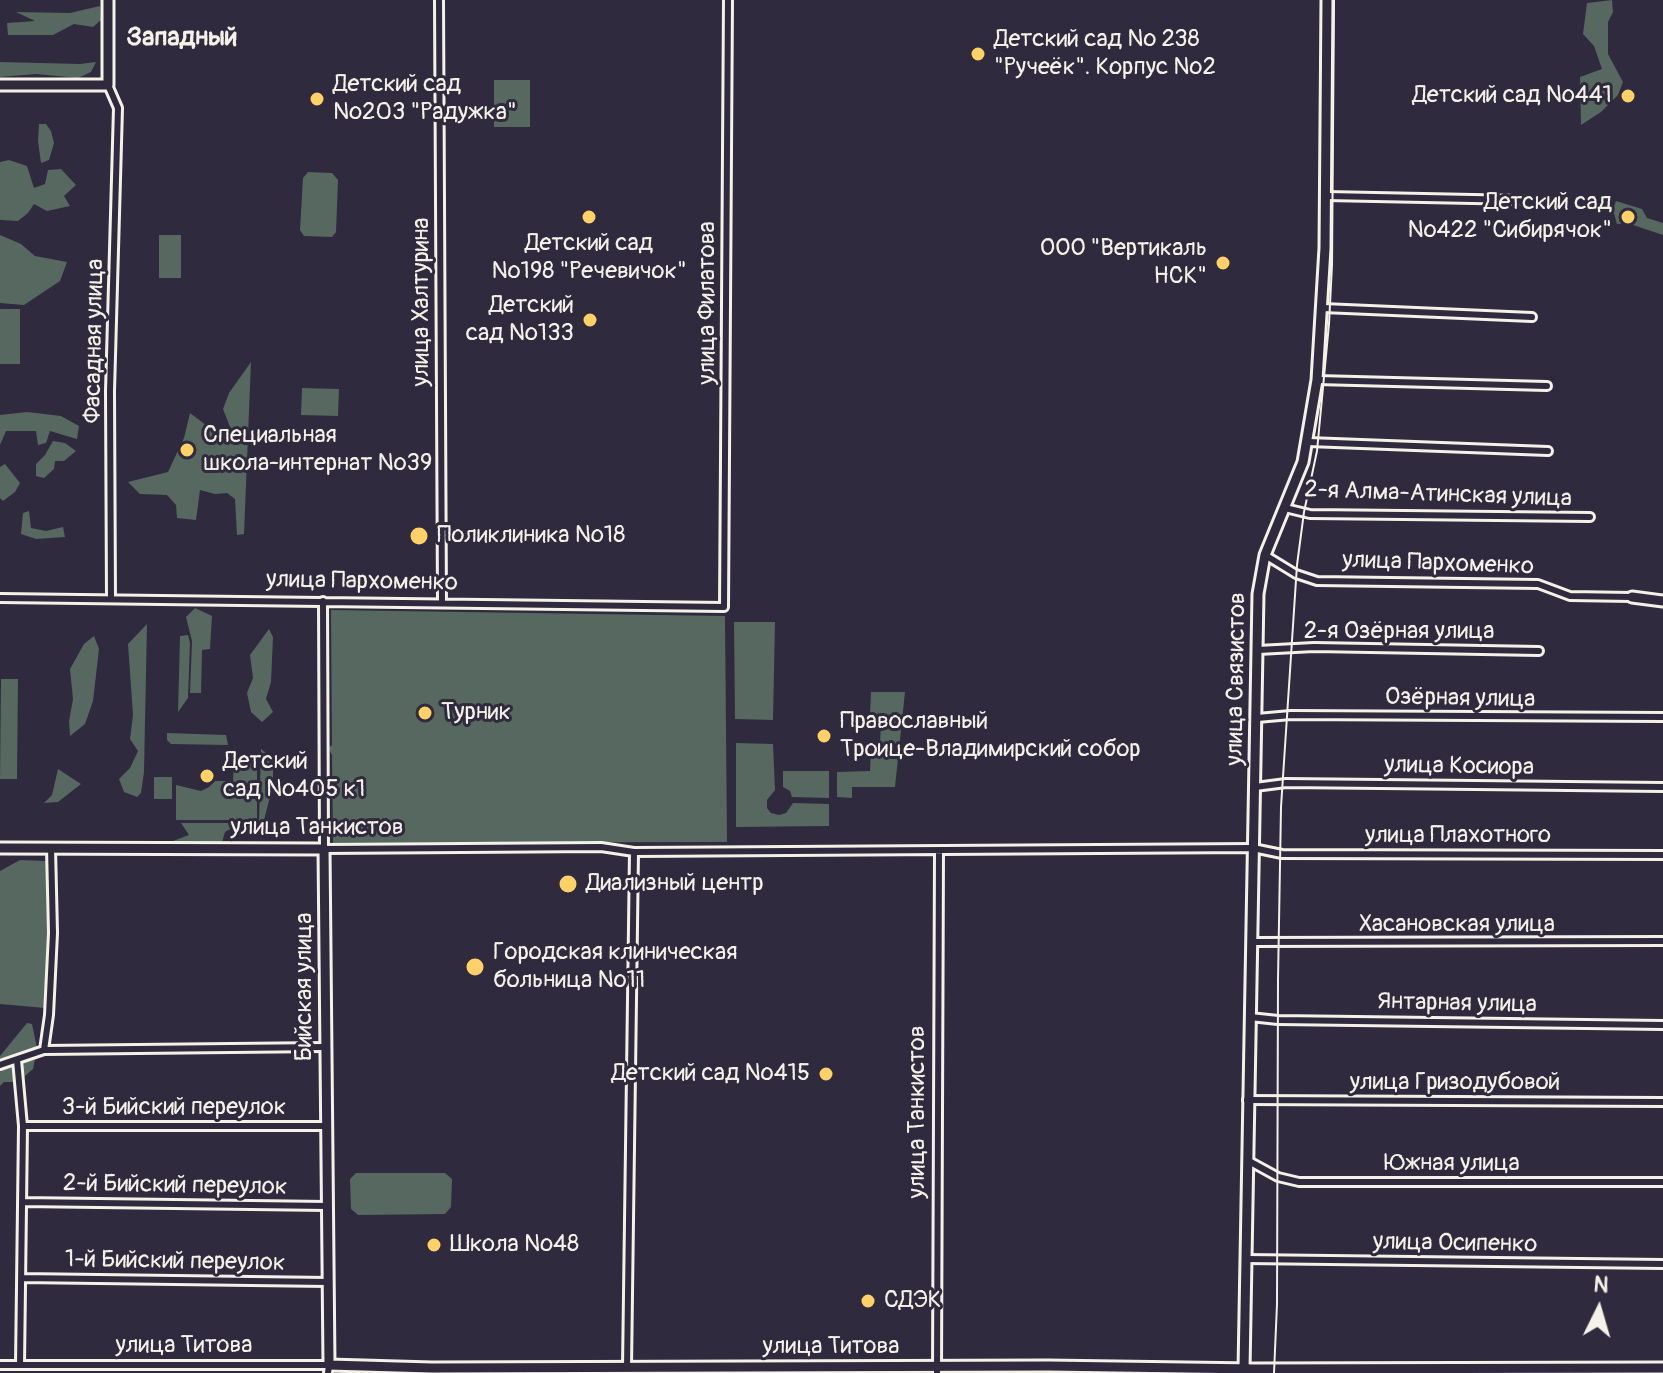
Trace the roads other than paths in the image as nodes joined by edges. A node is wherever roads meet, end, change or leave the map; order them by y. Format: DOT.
graph roads {
  1 [pos="108,0"];
  2 [pos="439,0"];
  3 [pos="728,0"];
  4 [pos="1327,0"];
  5 [pos="0,85"];
  6 [pos="108,85"];
  7 [pos="1326,196"];
  8 [pos="1522,200"];
  9 [pos="1323,308"];
  10 [pos="1532,317"];
  11 [pos="1317,380"];
  12 [pos="1547,386"];
  13 [pos="1308,442"];
  14 [pos="1548,451"];
  15 [pos="1285,508"];
  16 [pos="1590,517"];
  17 [pos="1265,555"];
  18 [pos="1632,597"];
  19 [pos="0,598"];
  20 [pos="111,599"];
  21 [pos="323,601"];
  22 [pos="1663,601"];
  23 [pos="442,603"];
  24 [pos="724,607"];
  25 [pos="1258,650"];
  26 [pos="1539,651"];
  27 [pos="1663,717"];
  28 [pos="1257,718"];
  29 [pos="1255,787"];
  30 [pos="1663,787"];
  31 [pos="0,848"];
  32 [pos="51,848"];
  33 [pos="1253,848"];
  34 [pos="324,849"];
  35 [pos="939,851"];
  36 [pos="634,852"];
  37 [pos="1663,855"];
  38 [pos="1663,941"];
  39 [pos="1251,942"];
  40 [pos="1250,1017"];
  41 [pos="1663,1025"];
  42 [pos="325,1047"];
  43 [pos="44,1050"];
  44 [pos="17,1060"];
  45 [pos="0,1065"];
  46 [pos="1247,1100"];
  47 [pos="1663,1102"];
  48 [pos="23,1126"];
  49 [pos="326,1126"];
  50 [pos="1247,1160"];
  51 [pos="1663,1182"];
  52 [pos="22,1202"];
  53 [pos="327,1206"];
  54 [pos="1246,1259"];
  55 [pos="1663,1264"];
  56 [pos="21,1278"];
  57 [pos="328,1282"];
  58 [pos="0,1365"];
  59 [pos="20,1365"];
  60 [pos="1663,1368"];
  61 [pos="329,1369"];
  62 [pos="633,1369"];
  63 [pos="1048,1369"];
  64 [pos="1244,1369"];
  65 [pos="532,1370"];
  66 [pos="740,1370"];
  67 [pos="841,1370"];
  68 [pos="938,1370"];
  69 [pos="1141,1370"];
  70 [pos="432,1371"];
  71 [pos="1255,1371"];
  1 -- 6 [label="street"];
  2 -- 23 [label="street, улица Халтурина"];
  3 -- 24 [label="street, улица Филатова"];
  4 -- 7 [label="street, улица Связистов"];
  5 -- 6 [label="street"];
  6 -- 20 [label="street, Фасадная улица"];
  7 -- 8 [label="street"];
  7 -- 9 [label="street, улица Связистов"];
  9 -- 10 [label="street"];
  9 -- 11 [label="street, улица Связистов"];
  11 -- 12 [label="street"];
  11 -- 13 [label="street, улица Связистов"];
  13 -- 14 [label="street"];
  13 -- 15 [label="street, улица Связистов"];
  15 -- 16 [label="street, 2-я Алма-Атинская улица"];
  15 -- 17 [label="street, улица Связистов"];
  17 -- 18 [label="street, улица Пархоменко"];
  17 -- 25 [label="street, улица Связистов"];
  18 -- 22 [label="street, улица Пархоменко"];
  19 -- 20 [label="street, улица Пархоменко"];
  20 -- 21 [label="street, улица Пархоменко"];
  21 -- 23 [label="street, улица Пархоменко"];
  21 -- 34 [label="street, Бийская улица"];
  23 -- 24 [label="street, улица Пархоменко"];
  25 -- 26 [label="street, 2-я Озёрная улица"];
  25 -- 28 [label="street, улица Связистов"];
  27 -- 28 [label="street, Озёрная улица"];
  28 -- 29 [label="street, улица Связистов"];
  29 -- 30 [label="street, улица Косиора"];
  29 -- 33 [label="street, улица Связистов"];
  31 -- 32 [label="street, улица Танкистов"];
  32 -- 34 [label="street, улица Танкистов"];
  32 -- 43 [label="street"];
  33 -- 35 [label="street, улица Танкистов"];
  33 -- 37 [label="street, улица Плахотного"];
  33 -- 39 [label="street, улица Связистов"];
  34 -- 36 [label="street, улица Танкистов"];
  34 -- 42 [label="street, Бийская улица"];
  35 -- 36 [label="street, улица Танкистов"];
  35 -- 68 [label="street, улица Танкистов"];
  36 -- 62 [label="street"];
  38 -- 39 [label="street, Хасановская улица"];
  39 -- 40 [label="street, улица Связистов"];
  40 -- 41 [label="street, Янтарная улица"];
  40 -- 46 [label="street, улица Связистов"];
  42 -- 43 [label="street"];
  42 -- 49 [label="street, Бийская улица"];
  43 -- 44 [label="street"];
  44 -- 45 [label="street"];
  44 -- 48 [label="street"];
  46 -- 47 [label="street, улица Гризодубовой"];
  46 -- 50 [label="street, улица Связистов"];
  48 -- 49 [label="street, 3-й Бийский переулок"];
  48 -- 52 [label="street"];
  49 -- 53 [label="street, Бийская улица"];
  50 -- 51 [label="street, Южная улица"];
  50 -- 54 [label="street, улица Связистов"];
  52 -- 53 [label="street, 2-й Бийский переулок"];
  52 -- 56 [label="street"];
  53 -- 57 [label="street, Бийская улица"];
  54 -- 55 [label="street, улица Осипенко"];
  54 -- 64 [label="street, улица Связистов"];
  56 -- 57 [label="street, 1-й Бийский переулок"];
  56 -- 59 [label="street"];
  57 -- 61 [label="street, Бийская улица"];
  58 -- 59 [label="street, улица Титова"];
  59 -- 61 [label="street, улица Титова"];
  60 -- 71 [label="street, улица Титова"];
  61 -- 70 [label="street, улица Титова"];
  62 -- 65 [label="street, улица Титова"];
  62 -- 66 [label="street, улица Титова"];
  63 -- 68 [label="street, улица Титова"];
  63 -- 69 [label="street, улица Титова"];
  64 -- 69 [label="street, улица Титова"];
  64 -- 71 [label="street, улица Титова"];
  65 -- 70 [label="street, улица Титова"];
  66 -- 67 [label="street, улица Титова"];
  67 -- 68 [label="street, улица Титова"];
}
